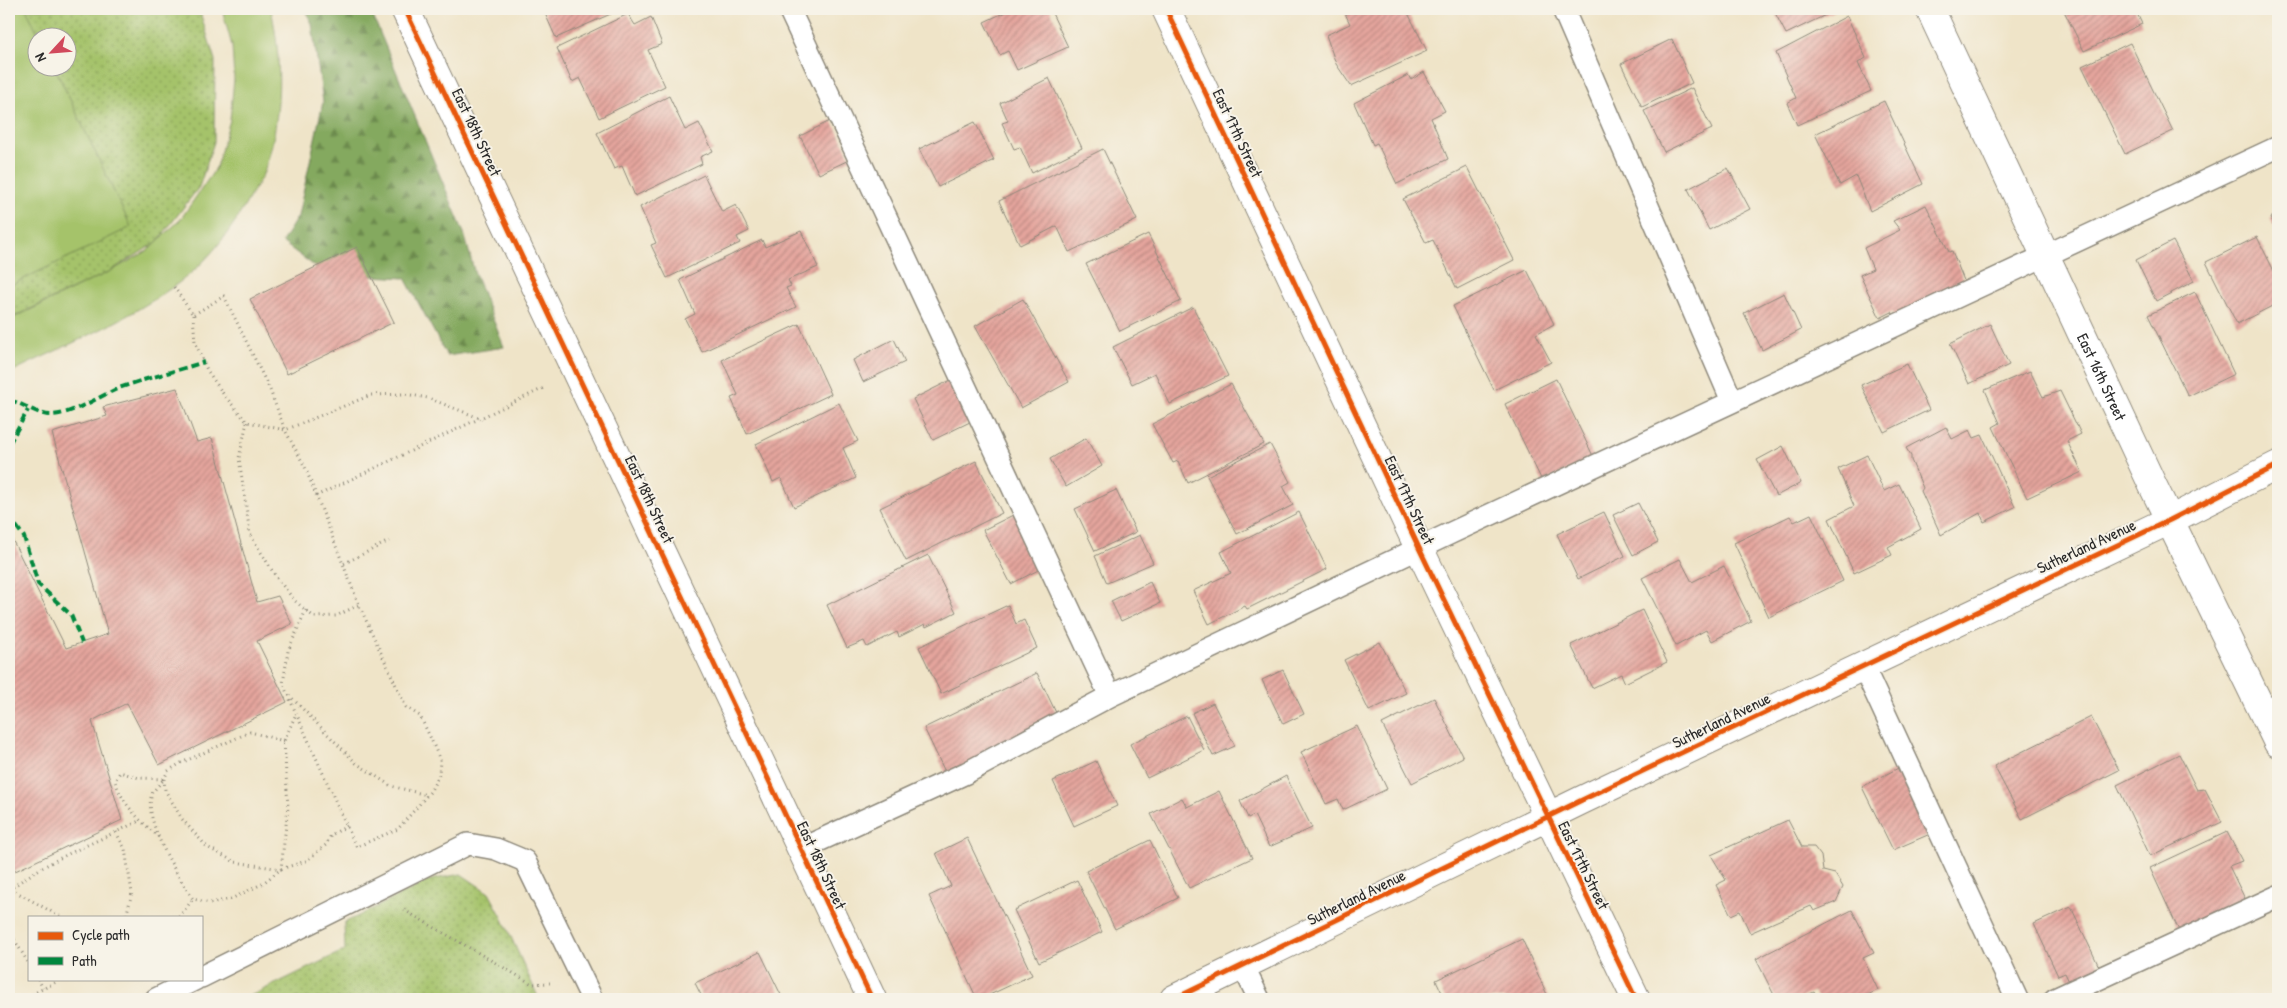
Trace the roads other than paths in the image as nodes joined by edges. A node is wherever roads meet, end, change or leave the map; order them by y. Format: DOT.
graph roads {
  1 [pos="405,9"];
  2 [pos="789,9"];
  3 [pos="1166,9"];
  4 [pos="1562,9"];
  5 [pos="1930,9"];
  6 [pos="2278,147"];
  7 [pos="2045,255"];
  8 [pos="1732,401"];
  9 [pos="2278,465"];
  10 [pos="2170,520"];
  11 [pos="1419,548"];
  12 [pos="1863,666"];
  13 [pos="1110,696"];
  14 [pos="2278,743"];
  15 [pos="1547,817"];
  16 [pos="801,849"];
  17 [pos="2278,896"];
  18 [pos="1243,966"];
  19 [pos="202,977"];
  20 [pos="194,980"];
  21 [pos="588,991"];
  22 [pos="156,999"];
  23 [pos="872,999"];
  24 [pos="1174,999"];
  25 [pos="1258,999"];
  26 [pos="1636,999"];
  27 [pos="2017,999"];
  28 [pos="2055,999"];
  1 -- 16 [label="street, East 18th Street"];
  2 -- 13 [label="lane"];
  3 -- 11 [label="street, East 17th Street"];
  4 -- 8 [label="lane"];
  5 -- 7 [label="street, East 16th Street"];
  6 -- 7 [label="lane"];
  7 -- 8 [label="lane"];
  7 -- 10 [label="street, East 16th Street"];
  8 -- 11 [label="lane"];
  9 -- 10 [label="street, Sutherland Avenue"];
  10 -- 12 [label="street, Sutherland Avenue"];
  10 -- 14 [label="street, East 16th Street"];
  11 -- 13 [label="lane"];
  11 -- 15 [label="street, East 17th Street"];
  12 -- 15 [label="street, Sutherland Avenue"];
  12 -- 27 [label="lane"];
  13 -- 16 [label="lane"];
  15 -- 18 [label="street, Sutherland Avenue"];
  15 -- 26 [label="street, East 17th Street"];
  16 -- 23 [label="street, East 18th Street"];
  17 -- 28 [label="lane"];
  18 -- 24 [label="street, Sutherland Avenue"];
  18 -- 25 [label="lane"];
  19 -- 21 [label="lane"];
  20 -- 22 [label="lane"];
}
